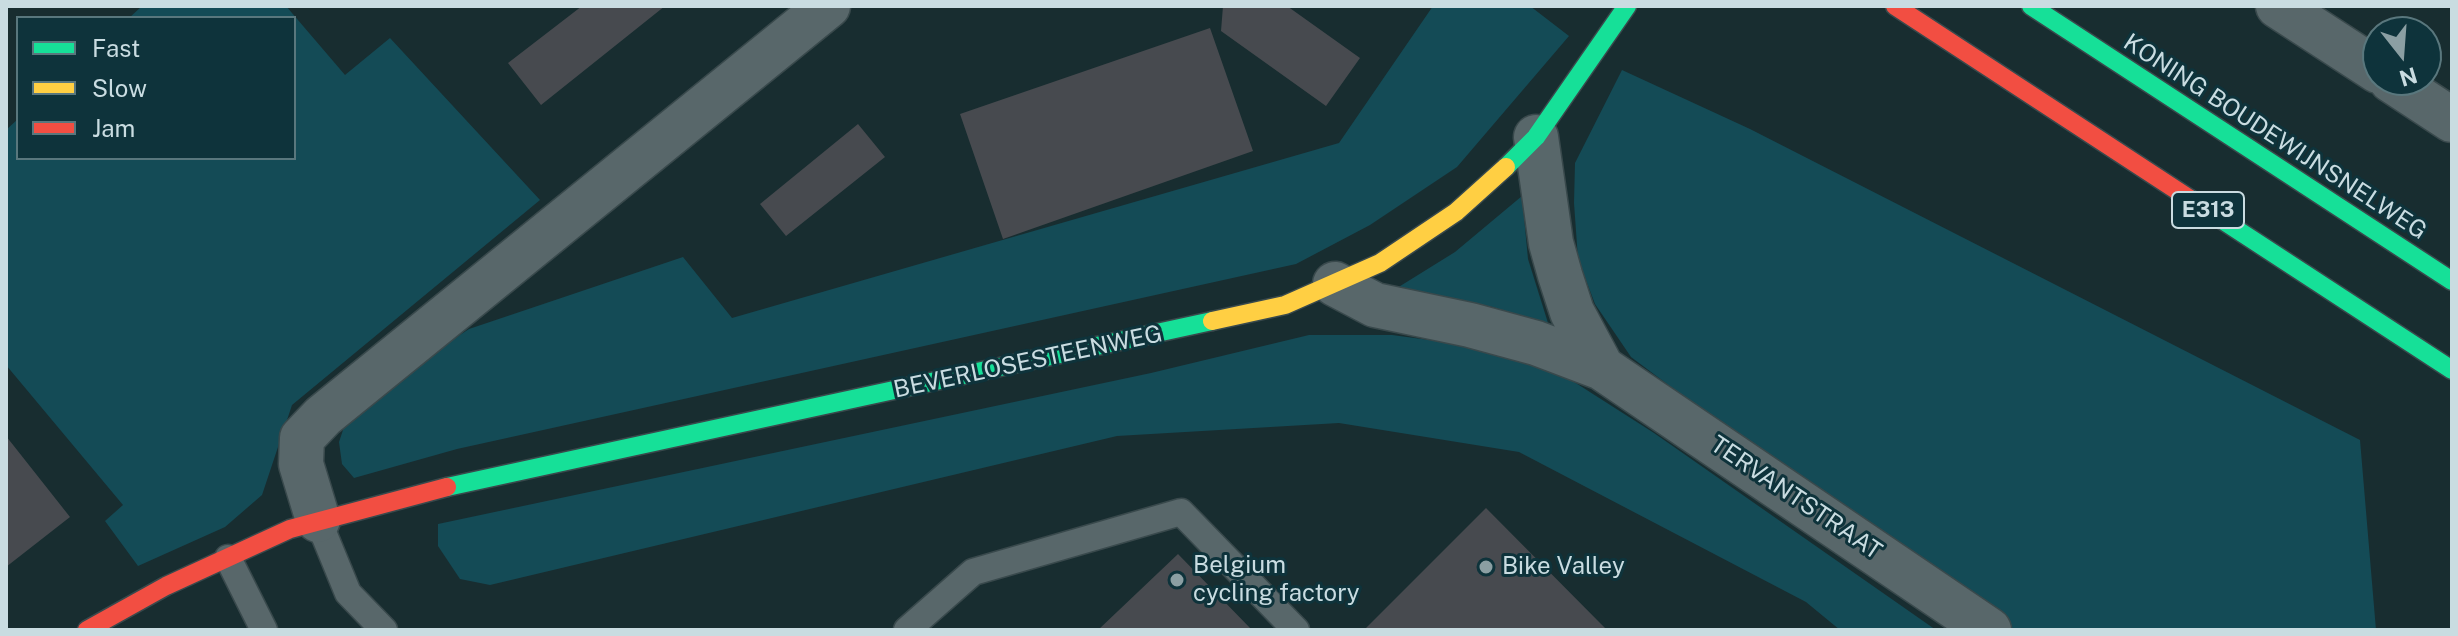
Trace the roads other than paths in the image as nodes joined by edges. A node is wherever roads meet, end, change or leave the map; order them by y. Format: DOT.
graph roads {
  1 [pos="828,6"];
  2 [pos="1627,6"];
  3 [pos="1895,6"];
  4 [pos="2031,6"];
  5 [pos="2278,6"];
  6 [pos="2362,61"];
  7 [pos="2415,96"];
  8 [pos="2452,120"];
  9 [pos="1536,137"];
  10 [pos="2452,281"];
  11 [pos="1335,284"];
  12 [pos="1602,368"];
  13 [pos="2452,370"];
  14 [pos="318,520"];
  15 [pos="228,558"];
  16 [pos="87,630"];
  17 [pos="264,630"];
  18 [pos="384,630"];
  19 [pos="907,630"];
  20 [pos="1296,630"];
  21 [pos="1989,630"];
  1 -- 14 [label="street"];
  2 -- 9 [label="main road, BEVERLOSESTEENWEG"];
  3 -- 13 [label="main road, E313"];
  4 -- 10 [label="main road, KONING BOUDEWIJNSNELWEG"];
  5 -- 6 [label="street"];
  7 -- 8 [label="street"];
  9 -- 11 [label="main road, BEVERLOSESTEENWEG"];
  9 -- 12 [label="street, TERVANTSTRAAT"];
  11 -- 12 [label="street, TERVANTSTRAAT"];
  11 -- 14 [label="main road, BEVERLOSESTEENWEG"];
  12 -- 21 [label="street, TERVANTSTRAAT"];
  14 -- 15 [label="main road, BEVERLOSESTEENWEG"];
  14 -- 18 [label="lane"];
  15 -- 16 [label="main road, BEVERLOSESTEENWEG"];
  15 -- 17 [label="lane"];
  19 -- 20 [label="lane"];
}
